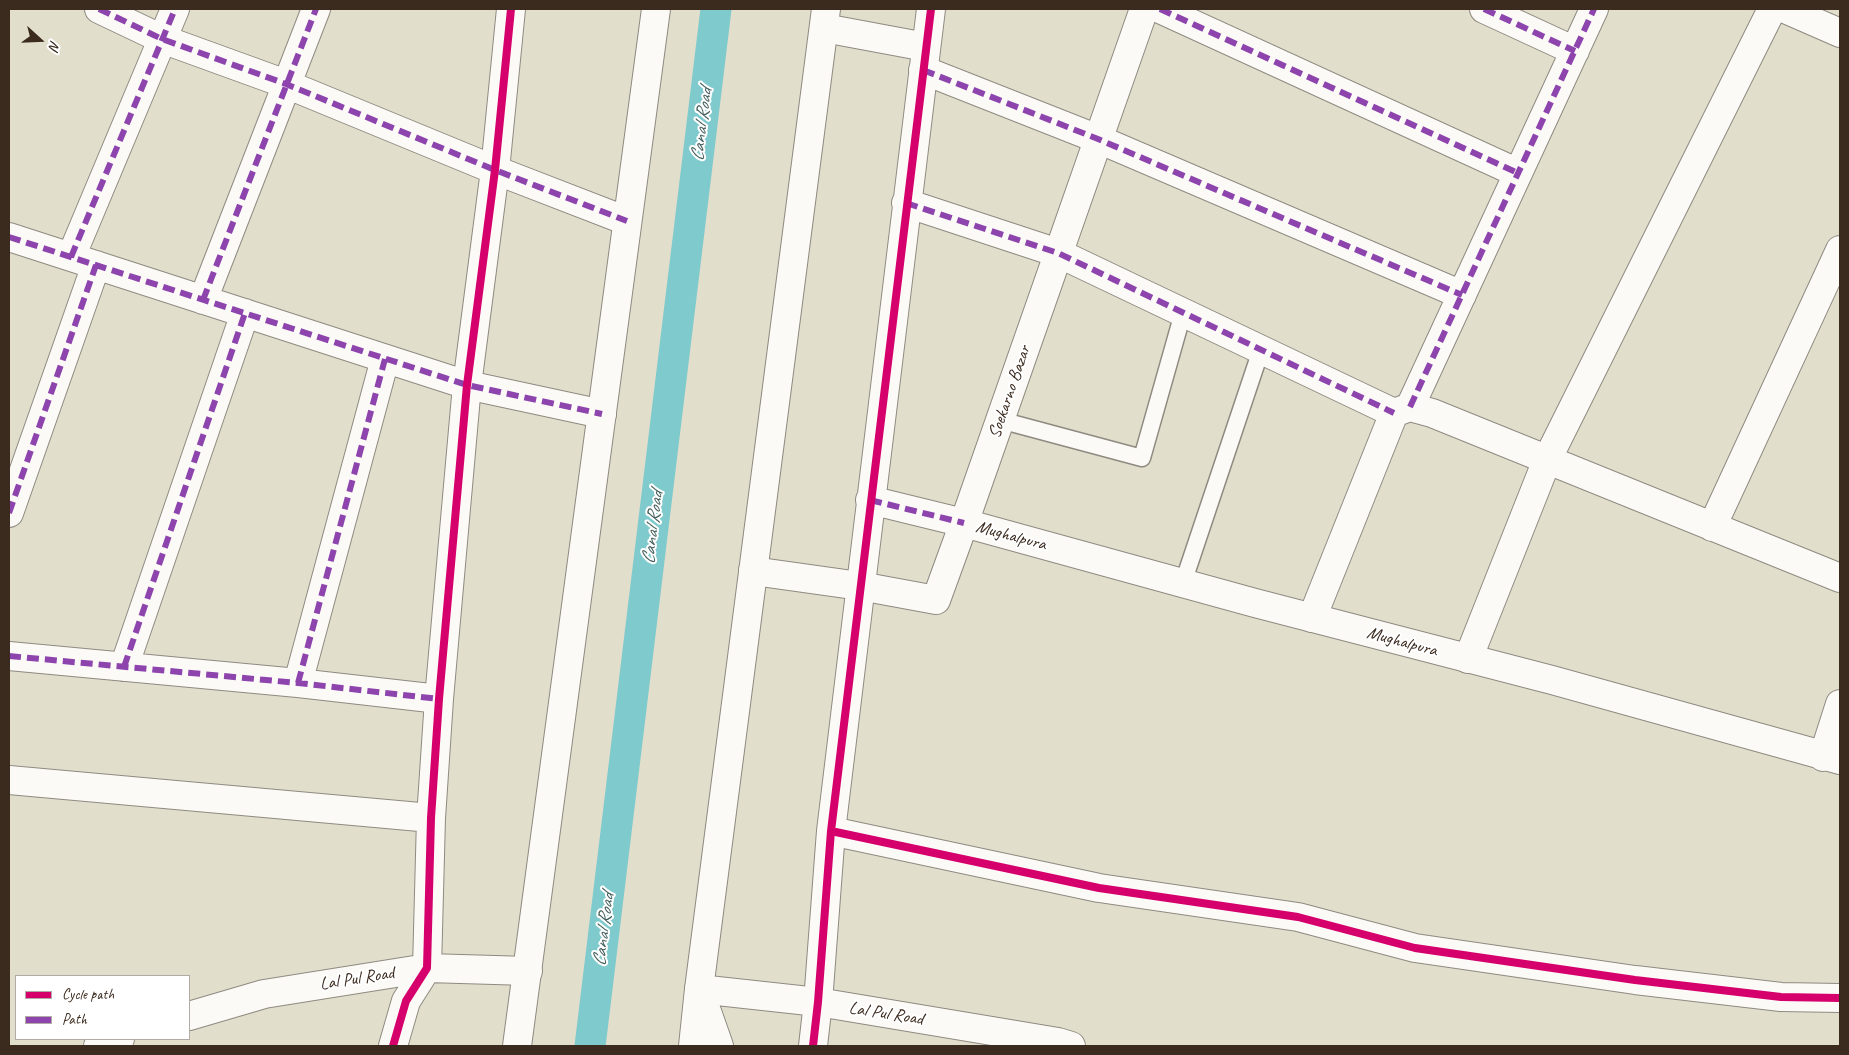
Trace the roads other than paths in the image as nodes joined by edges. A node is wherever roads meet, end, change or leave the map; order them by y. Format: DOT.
graph roads {
  1 [pos="99,9"];
  2 [pos="175,9"];
  3 [pos="316,9"];
  4 [pos="511,9"];
  5 [pos="656,9"];
  6 [pos="930,9"];
  7 [pos="1144,9"];
  8 [pos="1160,9"];
  9 [pos="1484,9"];
  10 [pos="1594,9"];
  11 [pos="1772,9"];
  12 [pos="1786,9"];
  13 [pos="825,19"];
  14 [pos="1840,33"];
  15 [pos="162,39"];
  16 [pos="1575,52"];
  17 [pos="924,58"];
  18 [pos="286,84"];
  19 [pos="1098,139"];
  20 [pos="495,170"];
  21 [pos="1518,173"];
  22 [pos="906,203"];
  23 [pos="627,221"];
  24 [pos="9,237"];
  25 [pos="1840,250"];
  26 [pos="1058,253"];
  27 [pos="83,261"];
  28 [pos="1462,295"];
  29 [pos="203,300"];
  30 [pos="245,313"];
  31 [pos="1184,313"];
  32 [pos="1261,350"];
  33 [pos="385,359"];
  34 [pos="467,386"];
  35 [pos="1402,410"];
  36 [pos="602,414"];
  37 [pos="1000,420"];
  38 [pos="1547,460"];
  39 [pos="870,500"];
  40 [pos="9,513"];
  41 [pos="964,523"];
  42 [pos="1712,526"];
  43 [pos="753,571"];
  44 [pos="1840,578"];
  45 [pos="1183,583"];
  46 [pos="860,586"];
  47 [pos="1312,618"];
  48 [pos="9,656"];
  49 [pos="1468,659"];
  50 [pos="124,667"];
  51 [pos="298,683"];
  52 [pos="439,699"];
  53 [pos="1840,704"];
  54 [pos="1832,758"];
  55 [pos="9,780"];
  56 [pos="431,818"];
  57 [pos="831,831"];
  58 [pos="427,968"];
  59 [pos="528,971"];
  60 [pos="699,989"];
  61 [pos="1840,998"];
  62 [pos="818,1002"];
  63 [pos="190,1016"];
  64 [pos="117,1040"];
  65 [pos="98,1046"];
  66 [pos="393,1046"];
  67 [pos="517,1046"];
  68 [pos="693,1046"];
  69 [pos="719,1046"];
  70 [pos="813,1046"];
  71 [pos="1071,1046"];
  1 -- 15 [label="main road"];
  2 -- 15 [label="main road"];
  3 -- 18 [label="main road"];
  4 -- 20 [label="main road"];
  5 -- 23 [label="main road"];
  6 -- 17 [label="main road"];
  7 -- 19 [label="main road, Soekarno Bazar"];
  8 -- 21 [label="main road"];
  9 -- 16 [label="main road"];
  10 -- 16 [label="main road"];
  11 -- 38 [label="main road"];
  12 -- 14 [label="main road"];
  13 -- 17 [label="main road"];
  13 -- 43 [label="main road"];
  15 -- 18 [label="main road"];
  15 -- 27 [label="main road"];
  16 -- 21 [label="main road"];
  17 -- 19 [label="main road"];
  17 -- 22 [label="main road"];
  18 -- 20 [label="main road"];
  18 -- 29 [label="main road"];
  19 -- 26 [label="main road, Soekarno Bazar"];
  19 -- 28 [label="main road"];
  20 -- 23 [label="main road"];
  20 -- 34 [label="main road"];
  21 -- 28 [label="main road"];
  22 -- 26 [label="main road"];
  22 -- 39 [label="main road"];
  23 -- 36 [label="main road"];
  24 -- 27 [label="main road"];
  25 -- 42 [label="main road"];
  26 -- 31 [label="main road"];
  26 -- 37 [label="main road, Soekarno Bazar"];
  27 -- 29 [label="main road"];
  27 -- 40 [label="main road"];
  28 -- 35 [label="main road"];
  29 -- 30 [label="main road"];
  30 -- 33 [label="main road"];
  30 -- 50 [label="main road"];
  31 -- 32 [label="main road"];
  31 -- 37 [label="lane"];
  32 -- 35 [label="main road"];
  32 -- 45 [label="lane"];
  33 -- 34 [label="main road"];
  33 -- 51 [label="main road"];
  34 -- 36 [label="main road"];
  34 -- 52 [label="main road"];
  35 -- 38 [label="main road"];
  35 -- 47 [label="main road"];
  36 -- 59 [label="main road"];
  37 -- 41 [label="main road, Soekarno Bazar"];
  38 -- 42 [label="main road"];
  38 -- 49 [label="main road"];
  39 -- 41 [label="main road, Mughalpura"];
  39 -- 46 [label="main road"];
  41 -- 45 [label="main road, Mughalpura"];
  41 -- 46 [label="main road, Soekarno Bazar"];
  42 -- 44 [label="main road"];
  43 -- 46 [label="main road, Soekarno Bazar"];
  43 -- 60 [label="main road"];
  45 -- 47 [label="main road, Mughalpura"];
  46 -- 57 [label="main road"];
  47 -- 49 [label="main road, Mughalpura"];
  48 -- 50 [label="main road"];
  49 -- 54 [label="main road, Mughalpura"];
  50 -- 51 [label="main road"];
  51 -- 52 [label="main road"];
  52 -- 56 [label="main road"];
  53 -- 54 [label="main road"];
  55 -- 56 [label="main road"];
  56 -- 58 [label="main road"];
  57 -- 61 [label="main road"];
  57 -- 62 [label="main road"];
  58 -- 59 [label="main road, Lal Pul Road"];
  58 -- 63 [label="main road, Lal Pul Road"];
  58 -- 66 [label="main road"];
  59 -- 67 [label="main road"];
  60 -- 62 [label="main road, Lal Pul Road"];
  60 -- 68 [label="main road"];
  60 -- 69 [label="main road"];
  62 -- 70 [label="main road"];
  62 -- 71 [label="main road, Lal Pul Road"];
  64 -- 65 [label="main road"];
}
